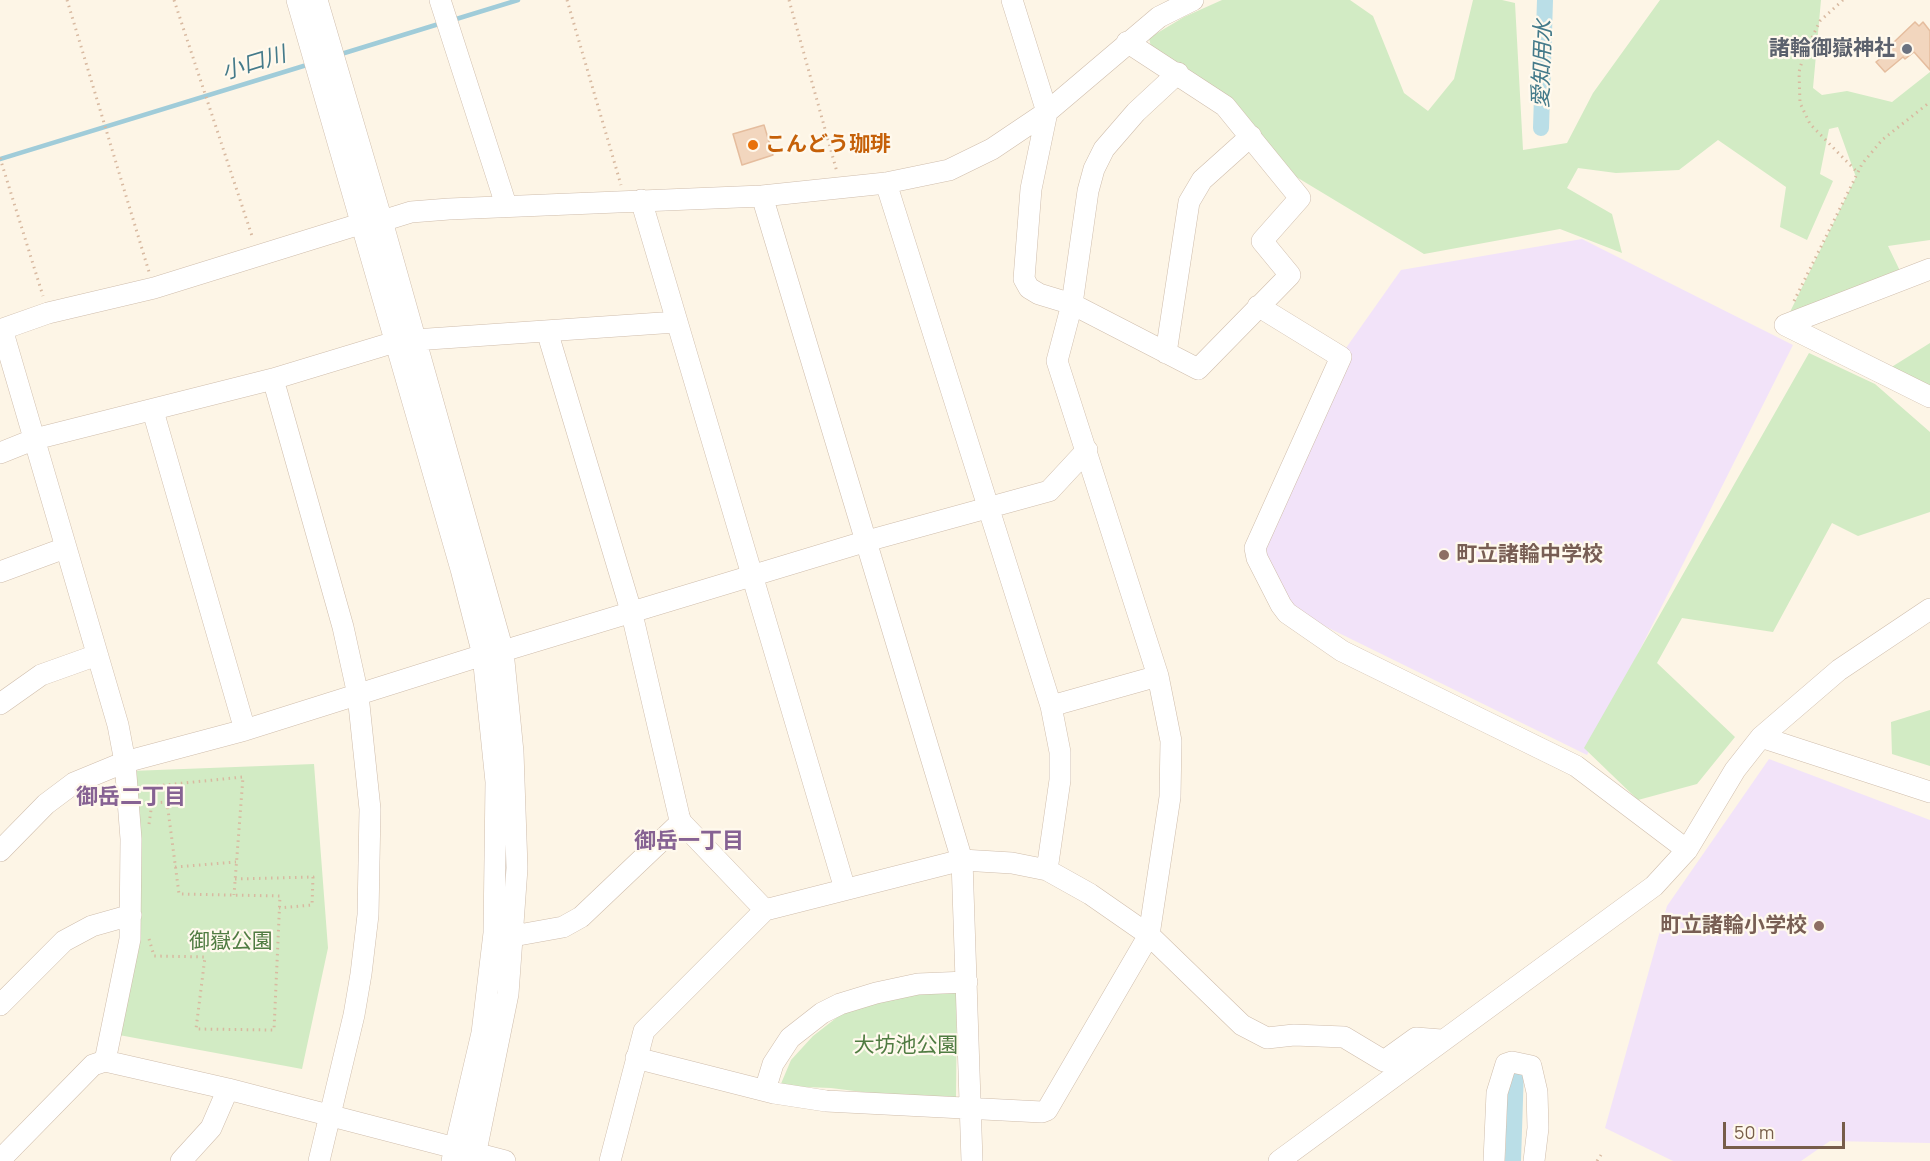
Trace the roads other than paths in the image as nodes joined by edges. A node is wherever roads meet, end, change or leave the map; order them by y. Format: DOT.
graph roads {
  1 [pos="297,0"];
  2 [pos="317,0"];
  3 [pos="440,0"];
  4 [pos="1012,0"];
  5 [pos="1193,0"];
  6 [pos="1127,42"];
  7 [pos="1178,73"];
  8 [pos="332,80"];
  9 [pos="1047,112"];
  10 [pos="1251,136"];
  11 [pos="885,183"];
  12 [pos="762,196"];
  13 [pos="633,200"];
  14 [pos="506,206"];
  15 [pos="382,221"];
  16 [pos="360,224"];
  17 [pos="1930,269"];
  18 [pos="1071,304"];
  19 [pos="1258,306"];
  20 [pos="676,322"];
  21 [pos="1,330"];
  22 [pos="547,331"];
  23 [pos="404,341"];
  24 [pos="1166,354"];
  25 [pos="273,379"];
  26 [pos="1930,397"];
  27 [pos="153,411"];
  28 [pos="35,440"];
  29 [pos="1088,450"];
  30 [pos="0,453"];
  31 [pos="987,506"];
  32 [pos="867,541"];
  33 [pos="65,548"];
  34 [pos="0,572"];
  35 [pos="753,576"];
  36 [pos="1930,609"];
  37 [pos="632,614"];
  38 [pos="493,653"];
  39 [pos="97,655"];
  40 [pos="1158,676"];
  41 [pos="358,695"];
  42 [pos="0,704"];
  43 [pos="1050,706"];
  44 [pos="245,730"];
  45 [pos="1761,737"];
  46 [pos="125,762"];
  47 [pos="1930,792"];
  48 [pos="681,822"];
  49 [pos="1687,850"];
  50 [pos="0,851"];
  51 [pos="962,860"];
  52 [pos="1047,870"];
  53 [pos="845,889"];
  54 [pos="765,910"];
  55 [pos="131,915"];
  56 [pos="1149,935"];
  57 [pos="513,936"];
  58 [pos="967,982"];
  59 [pos="0,1005"];
  60 [pos="1441,1040"];
  61 [pos="636,1058"];
  62 [pos="105,1061"];
  63 [pos="228,1089"];
  64 [pos="765,1090"];
  65 [pos="971,1110"];
  66 [pos="331,1117"];
  67 [pos="453,1155"];
  68 [pos="475,1157"];
  69 [pos="0,1160"];
  70 [pos="181,1161"];
  71 [pos="319,1161"];
  72 [pos="505,1161"];
  73 [pos="610,1161"];
  74 [pos="972,1161"];
  75 [pos="1279,1161"];
  76 [pos="1494,1161"];
  77 [pos="1534,1161"];
  1 -- 8 [label="street"];
  2 -- 8 [label="street"];
  3 -- 14 [label="street"];
  4 -- 9 [label="street"];
  5 -- 6 [label="street"];
  6 -- 7 [label="street"];
  6 -- 9 [label="street"];
  7 -- 10 [label="street"];
  7 -- 18 [label="street"];
  8 -- 15 [label="street"];
  8 -- 16 [label="street"];
  9 -- 11 [label="street"];
  9 -- 18 [label="street"];
  10 -- 19 [label="street"];
  10 -- 24 [label="street"];
  11 -- 12 [label="street"];
  11 -- 31 [label="street"];
  12 -- 13 [label="street"];
  12 -- 32 [label="street"];
  13 -- 14 [label="street"];
  13 -- 20 [label="street"];
  14 -- 15 [label="street"];
  15 -- 23 [label="street"];
  16 -- 21 [label="street"];
  16 -- 23 [label="street"];
  17 -- 26 [label="street"];
  18 -- 24 [label="street"];
  18 -- 29 [label="street"];
  19 -- 24 [label="street"];
  19 -- 49 [label="street"];
  20 -- 22 [label="street"];
  20 -- 35 [label="street"];
  21 -- 28 [label="street"];
  22 -- 23 [label="street"];
  22 -- 37 [label="street"];
  23 -- 25 [label="street"];
  23 -- 38 [label="street"];
  25 -- 27 [label="street"];
  25 -- 41 [label="street"];
  27 -- 28 [label="street"];
  27 -- 44 [label="street"];
  28 -- 30 [label="street"];
  28 -- 33 [label="street"];
  29 -- 31 [label="street"];
  29 -- 40 [label="street"];
  31 -- 32 [label="street"];
  31 -- 43 [label="street"];
  32 -- 35 [label="street"];
  32 -- 51 [label="street"];
  33 -- 34 [label="street"];
  33 -- 39 [label="street"];
  35 -- 37 [label="street"];
  35 -- 53 [label="street"];
  36 -- 45 [label="street"];
  37 -- 38 [label="street"];
  37 -- 48 [label="street"];
  38 -- 41 [label="street"];
  38 -- 57 [label="street"];
  38 -- 67 [label="street"];
  39 -- 42 [label="street"];
  39 -- 46 [label="street"];
  40 -- 43 [label="street"];
  40 -- 56 [label="street"];
  41 -- 44 [label="street"];
  41 -- 66 [label="street"];
  43 -- 52 [label="street"];
  44 -- 46 [label="street"];
  45 -- 47 [label="street"];
  45 -- 49 [label="street"];
  46 -- 50 [label="street"];
  46 -- 55 [label="street"];
  48 -- 54 [label="street"];
  48 -- 57 [label="street"];
  49 -- 60 [label="street"];
  51 -- 52 [label="street"];
  51 -- 53 [label="street"];
  51 -- 58 [label="street"];
  52 -- 56 [label="street"];
  53 -- 54 [label="street"];
  54 -- 61 [label="street"];
  55 -- 59 [label="street"];
  55 -- 62 [label="street"];
  56 -- 60 [label="street"];
  56 -- 65 [label="street"];
  57 -- 68 [label="street"];
  58 -- 64 [label="street"];
  58 -- 65 [label="street"];
  60 -- 75 [label="street"];
  61 -- 64 [label="street"];
  61 -- 73 [label="street"];
  62 -- 63 [label="street"];
  62 -- 69 [label="street"];
  63 -- 66 [label="street"];
  63 -- 70 [label="street"];
  64 -- 65 [label="street"];
  65 -- 74 [label="street"];
  66 -- 67 [label="street"];
  66 -- 71 [label="street"];
  67 -- 68 [label="street"];
  68 -- 72 [label="street"];
  76 -- 77 [label="street"];
}
